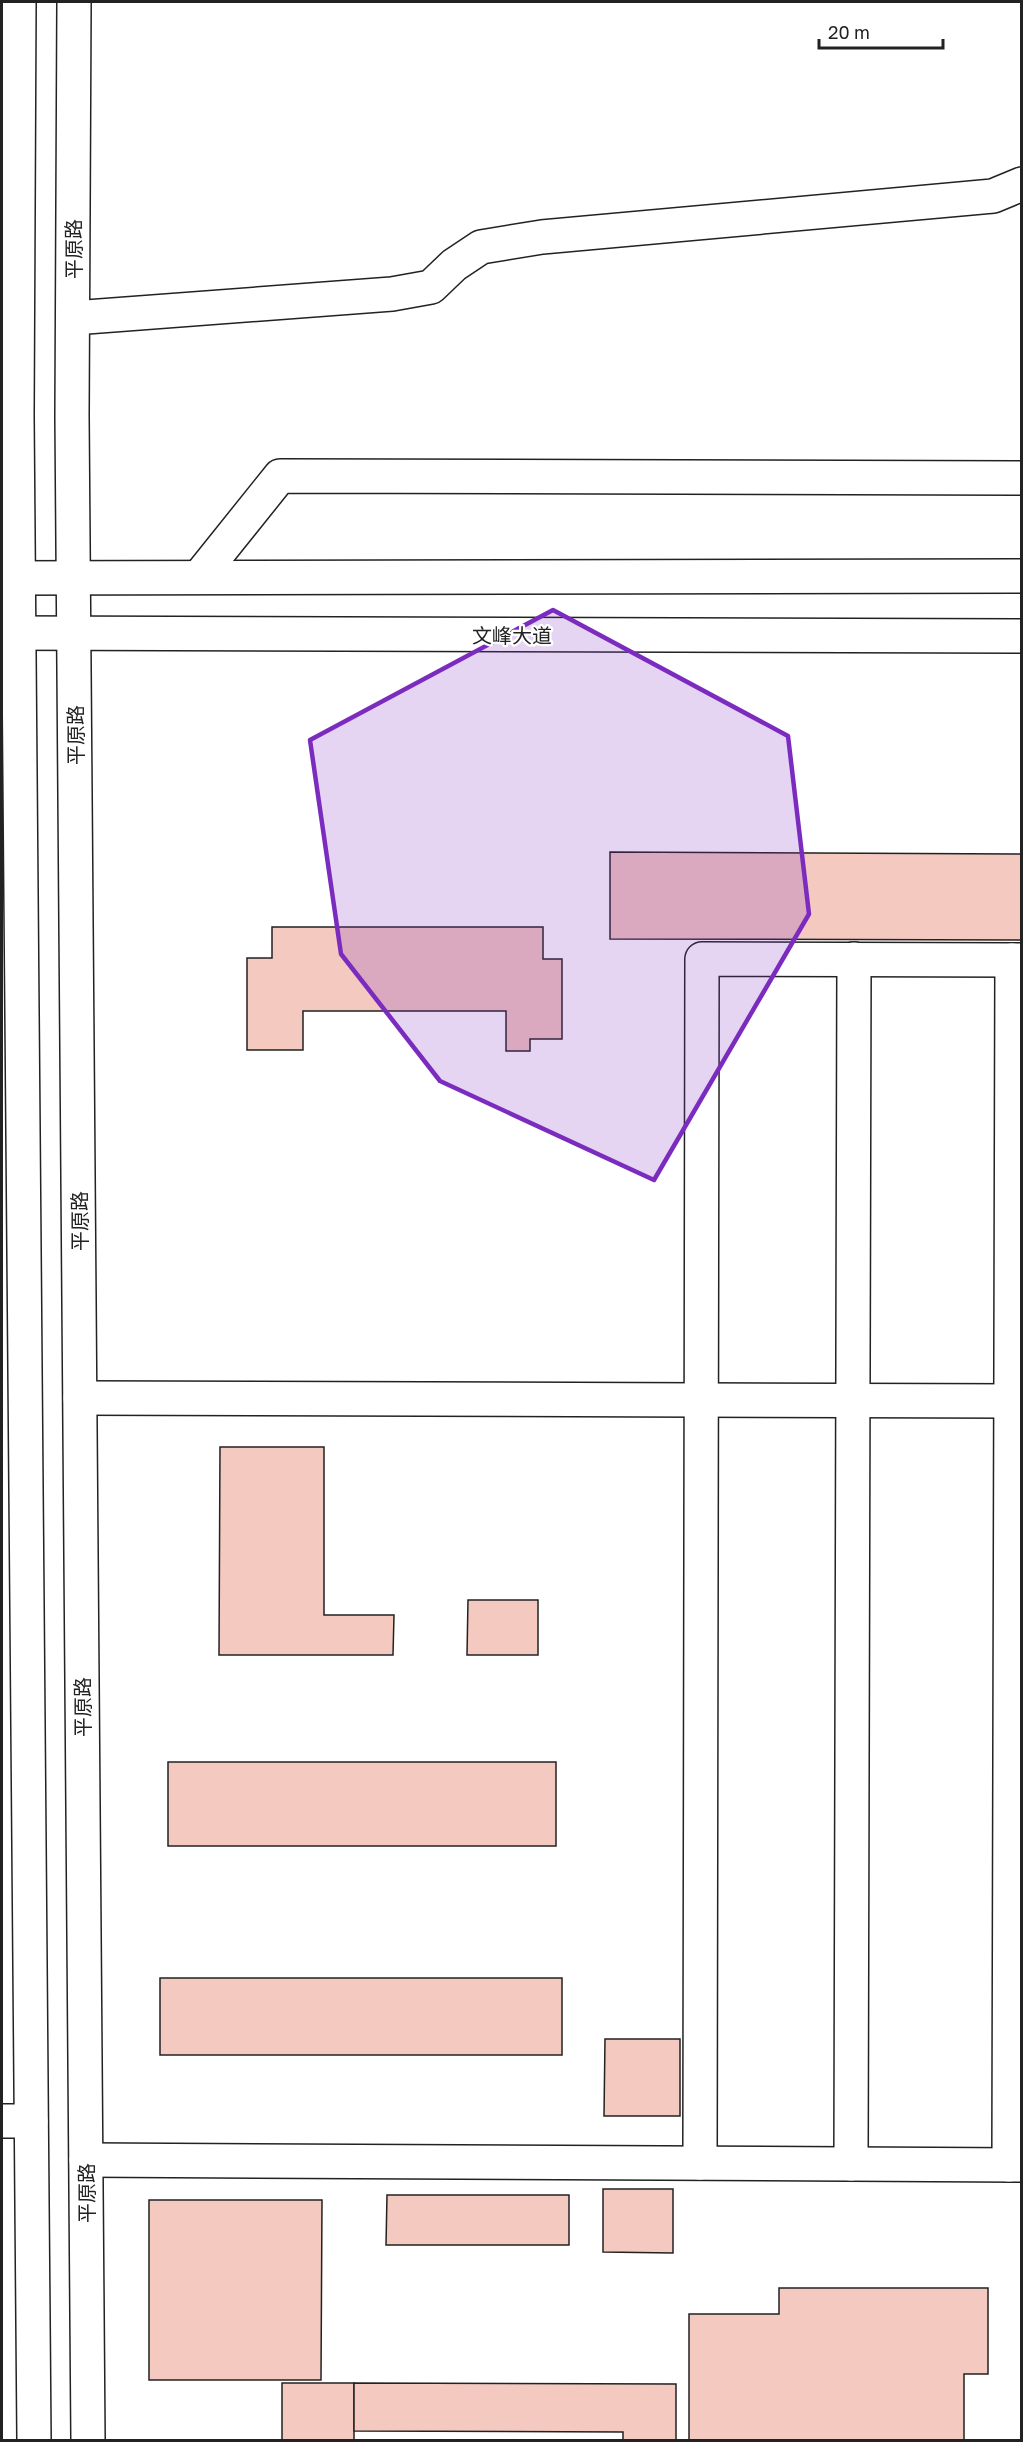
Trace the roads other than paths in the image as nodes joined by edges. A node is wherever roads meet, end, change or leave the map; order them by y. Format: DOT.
graph roads {
  1 [pos="19,2"];
  2 [pos="74,2"];
  3 [pos="1022,184"];
  4 [pos="73,318"];
  5 [pos="1022,478"];
  6 [pos="1022,576"];
  7 [pos="199,577"];
  8 [pos="10,578"];
  9 [pos="74,578"];
  10 [pos="10,633"];
  11 [pos="74,633"];
  12 [pos="1022,636"];
  13 [pos="854,959"];
  14 [pos="1017,960"];
  15 [pos="80,1398"];
  16 [pos="853,1400"];
  17 [pos="1016,1401"];
  18 [pos="16,2121"];
  19 [pos="86,2160"];
  20 [pos="700,2163"];
  21 [pos="851,2164"];
  22 [pos="1015,2165"];
  23 [pos="33,2440"];
  24 [pos="88,2440"];
  1 -- 8 [label="main road"];
  2 -- 4 [label="main road, 平原路"];
  3 -- 4 [label="main road"];
  4 -- 9 [label="main road, 平原路"];
  5 -- 7 [label="main road"];
  6 -- 7 [label="main road"];
  7 -- 9 [label="main road"];
  8 -- 9 [label="main road"];
  8 -- 10 [label="main road"];
  9 -- 11 [label="main road, 平原路"];
  10 -- 11 [label="main road, 文峰大道"];
  10 -- 18 [label="main road"];
  11 -- 12 [label="main road, 文峰大道"];
  11 -- 15 [label="main road, 平原路"];
  13 -- 14 [label="main road"];
  13 -- 16 [label="main road"];
  13 -- 20 [label="main road"];
  14 -- 17 [label="main road"];
  15 -- 16 [label="main road"];
  15 -- 19 [label="main road, 平原路"];
  16 -- 17 [label="main road"];
  16 -- 21 [label="main road"];
  17 -- 22 [label="main road"];
  18 -- 23 [label="main road"];
  19 -- 20 [label="main road"];
  19 -- 24 [label="main road, 平原路"];
  20 -- 21 [label="main road"];
  21 -- 22 [label="main road"];
}
